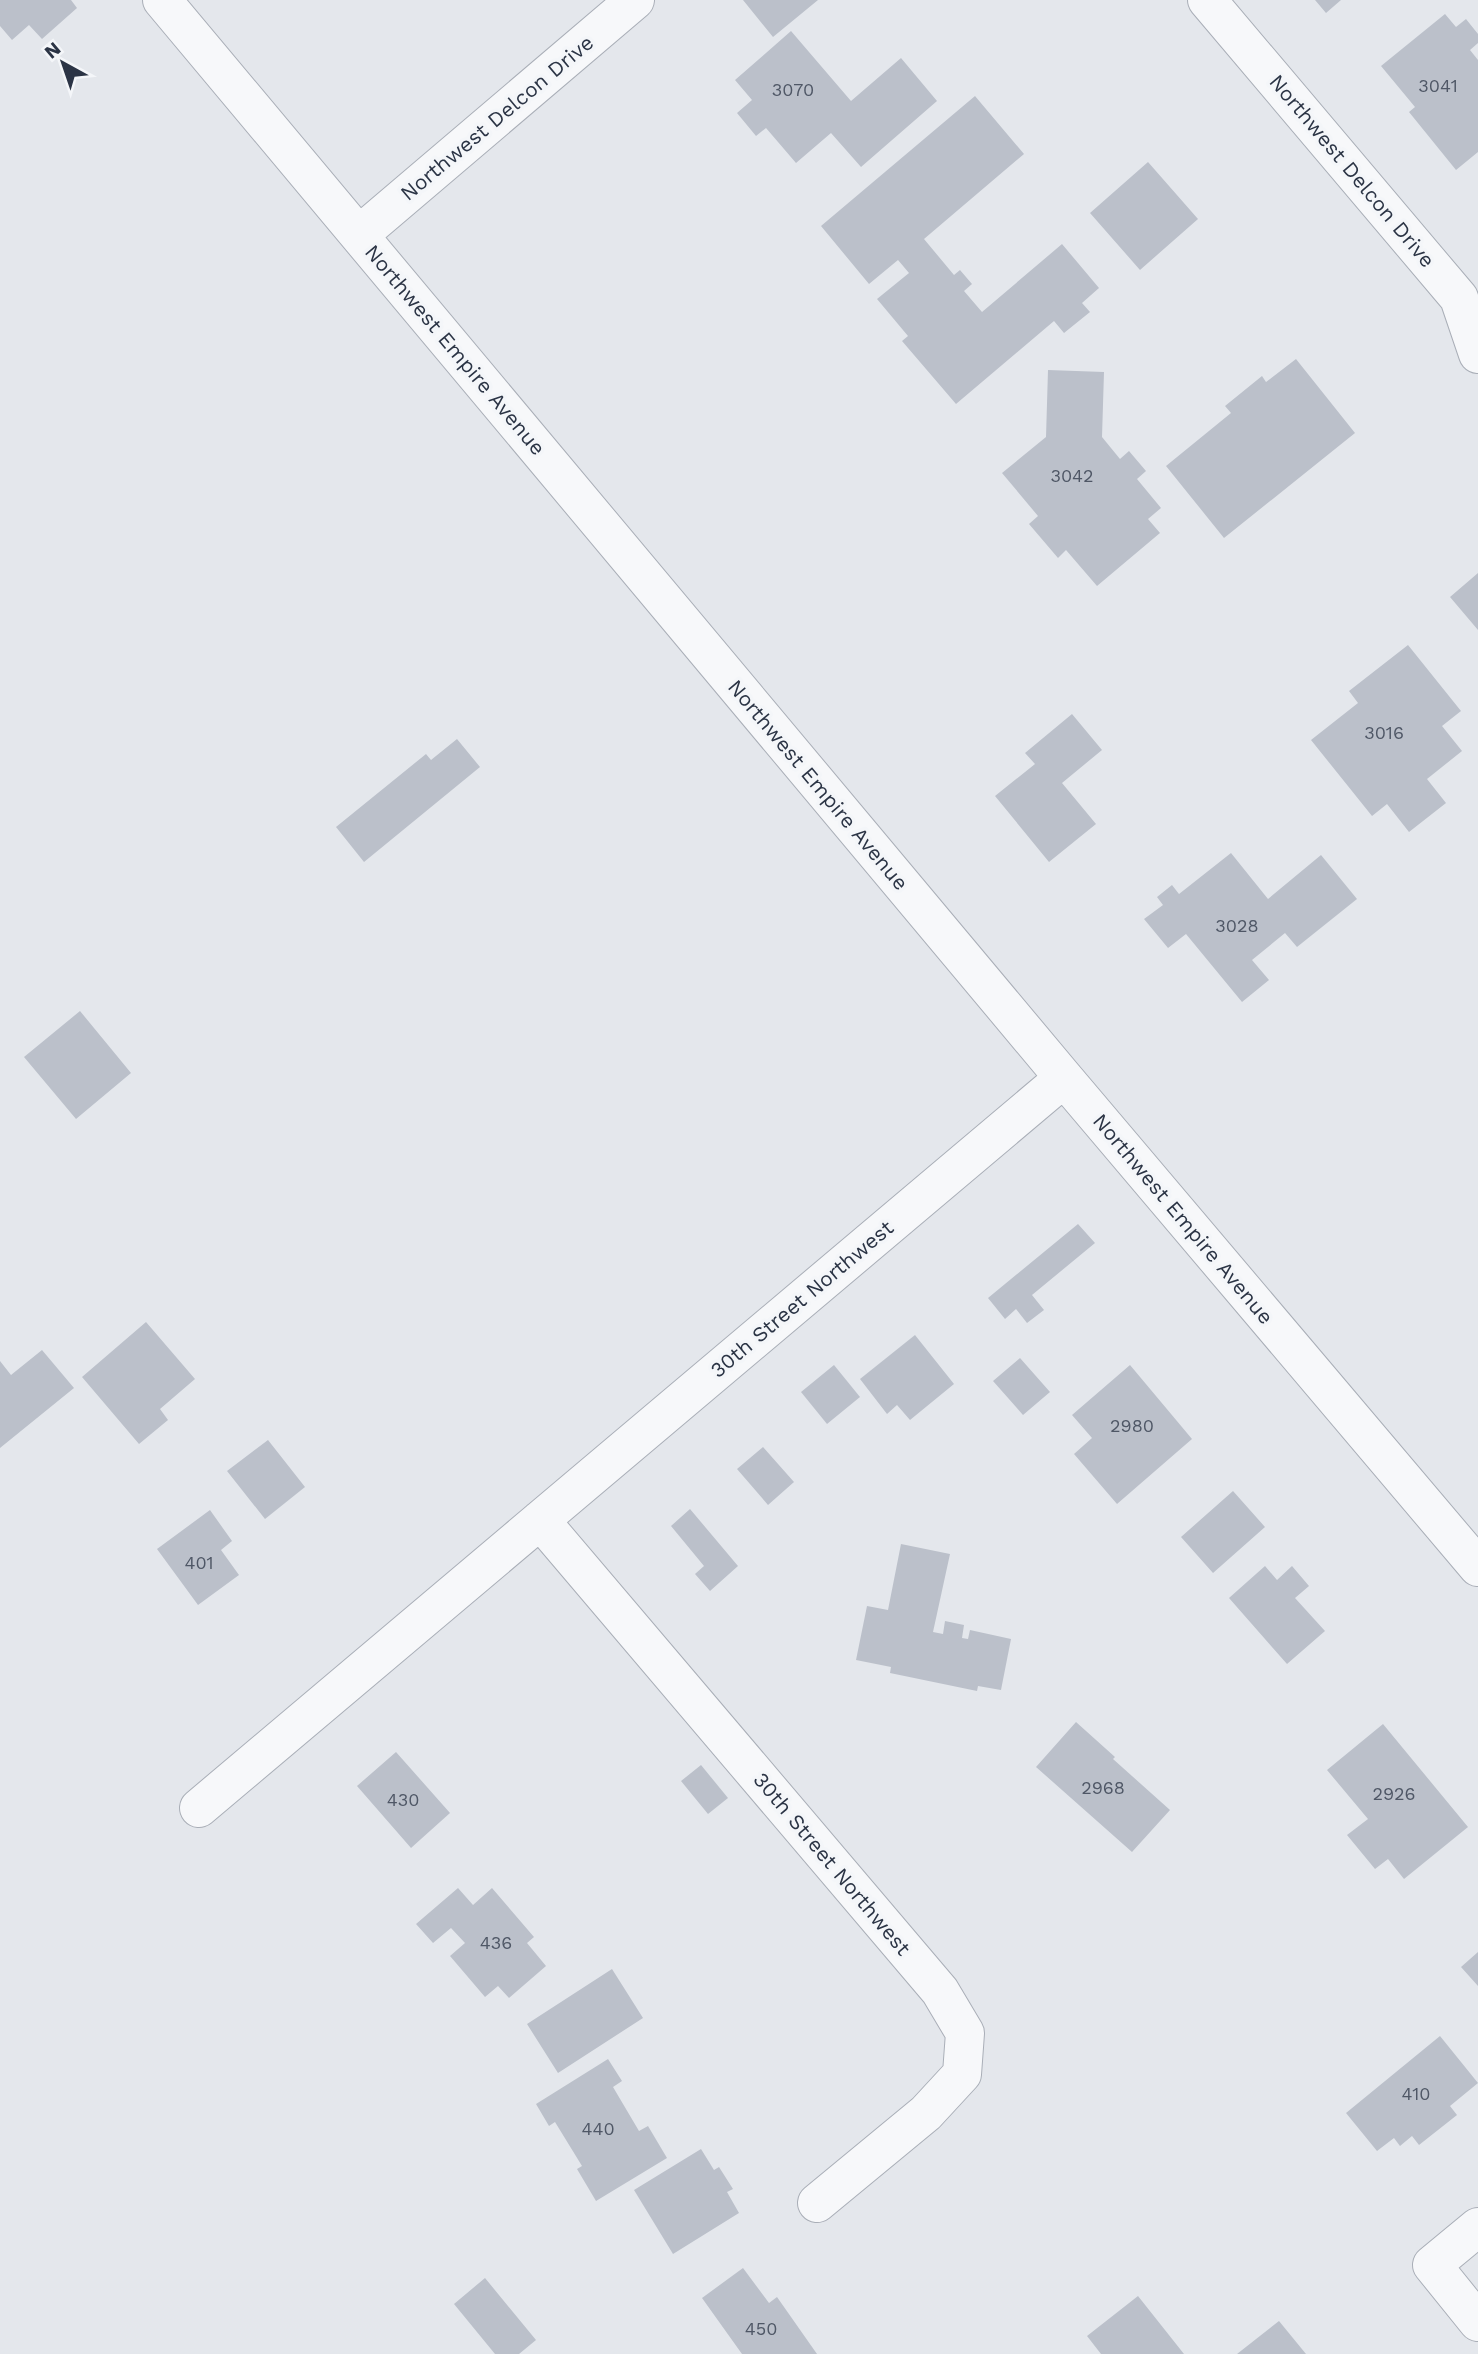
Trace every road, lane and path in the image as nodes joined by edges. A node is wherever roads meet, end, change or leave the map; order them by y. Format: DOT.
graph roads {
  1 [pos="162,0"];
  2 [pos="635,0"];
  3 [pos="1207,0"];
  4 [pos="359,235"];
  5 [pos="1478,354"];
  6 [pos="1064,1078"];
  7 [pos="540,1520"];
  8 [pos="1478,1567"];
  9 [pos="199,1808"];
  10 [pos="817,2203"];
  11 [pos="1478,2227"];
  12 [pos="1478,2322"];
  1 -- 4 [label="street, Northwest Empire Avenue"];
  2 -- 4 [label="street, Northwest Delcon Drive"];
  3 -- 5 [label="street, Northwest Delcon Drive"];
  4 -- 6 [label="street, Northwest Empire Avenue"];
  6 -- 7 [label="street, 30th Street Northwest"];
  6 -- 8 [label="street, Northwest Empire Avenue"];
  7 -- 9 [label="street, 30th Street Northwest"];
  7 -- 10 [label="street, 30th Street Northwest"];
  11 -- 12 [label="street"];
}
